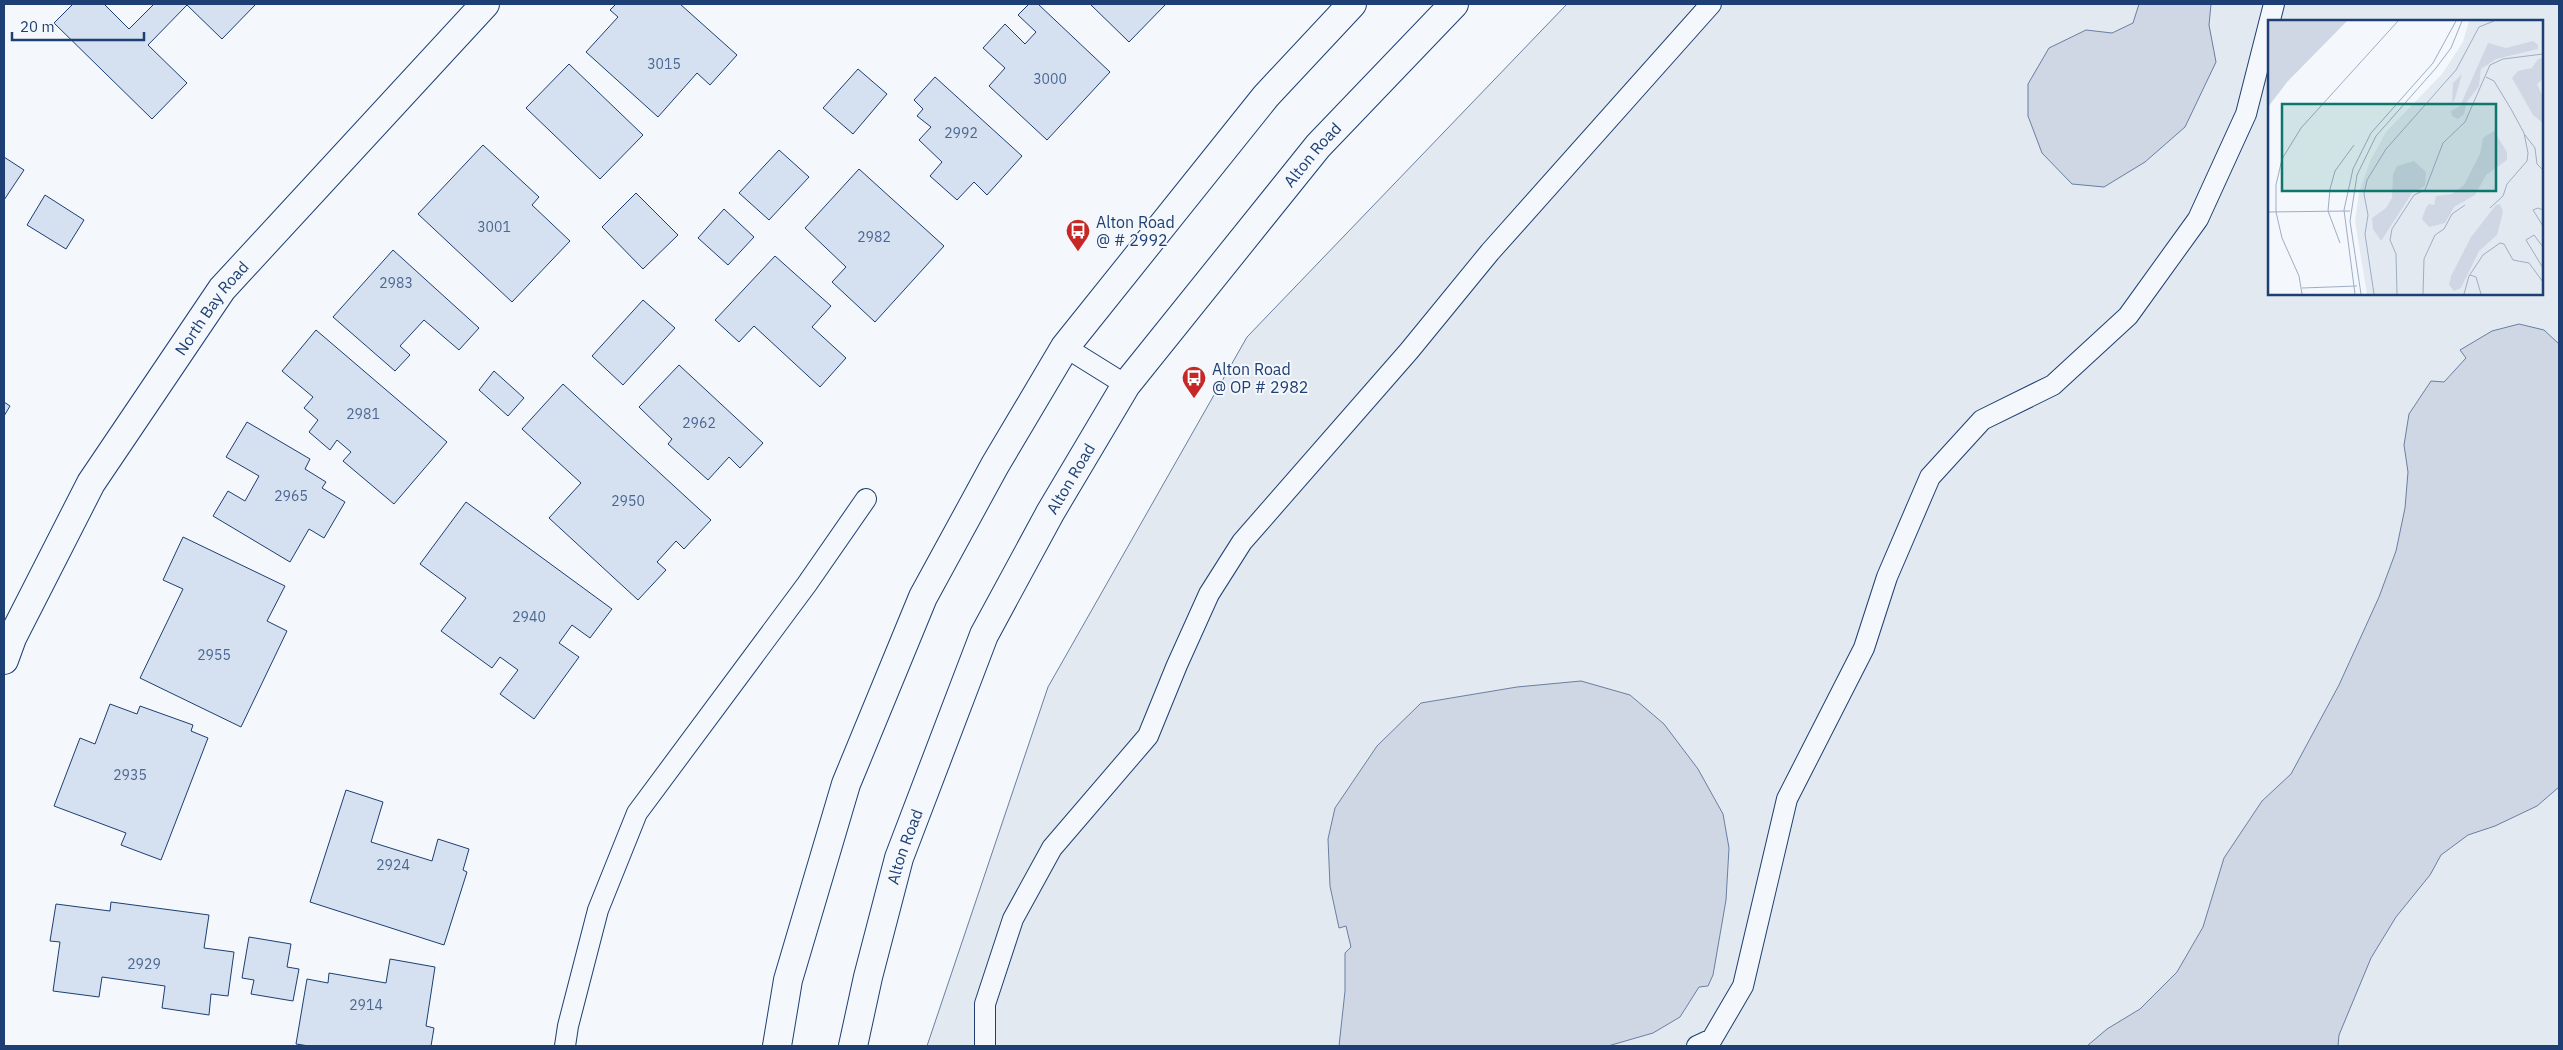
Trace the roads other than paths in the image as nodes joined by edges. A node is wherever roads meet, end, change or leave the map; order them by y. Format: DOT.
graph roads {
  1 [pos="485,4"];
  2 [pos="1352,4"];
  3 [pos="1454,4"];
  4 [pos="1711,4"];
  5 [pos="2274,4"];
  6 [pos="2270,20"];
  7 [pos="2268,28"];
  8 [pos="1065,347"];
  9 [pos="1126,385"];
  10 [pos="866,499"];
  11 [pos="4,660"];
  12 [pos="565,1046"];
  13 [pos="777,1046"];
  14 [pos="853,1046"];
  15 [pos="985,1046"];
  16 [pos="1697,1046"];
  1 -- 11 [label="main road, North Bay Road"];
  2 -- 8 [label="main road"];
  3 -- 9 [label="main road, Alton Road"];
  4 -- 15 [label="lane"];
  5 -- 6 [label="lane"];
  7 -- 16 [label="lane"];
  8 -- 9 [label="lane"];
  8 -- 13 [label="main road"];
  9 -- 14 [label="main road, Alton Road"];
  10 -- 12 [label="lane"];
}
